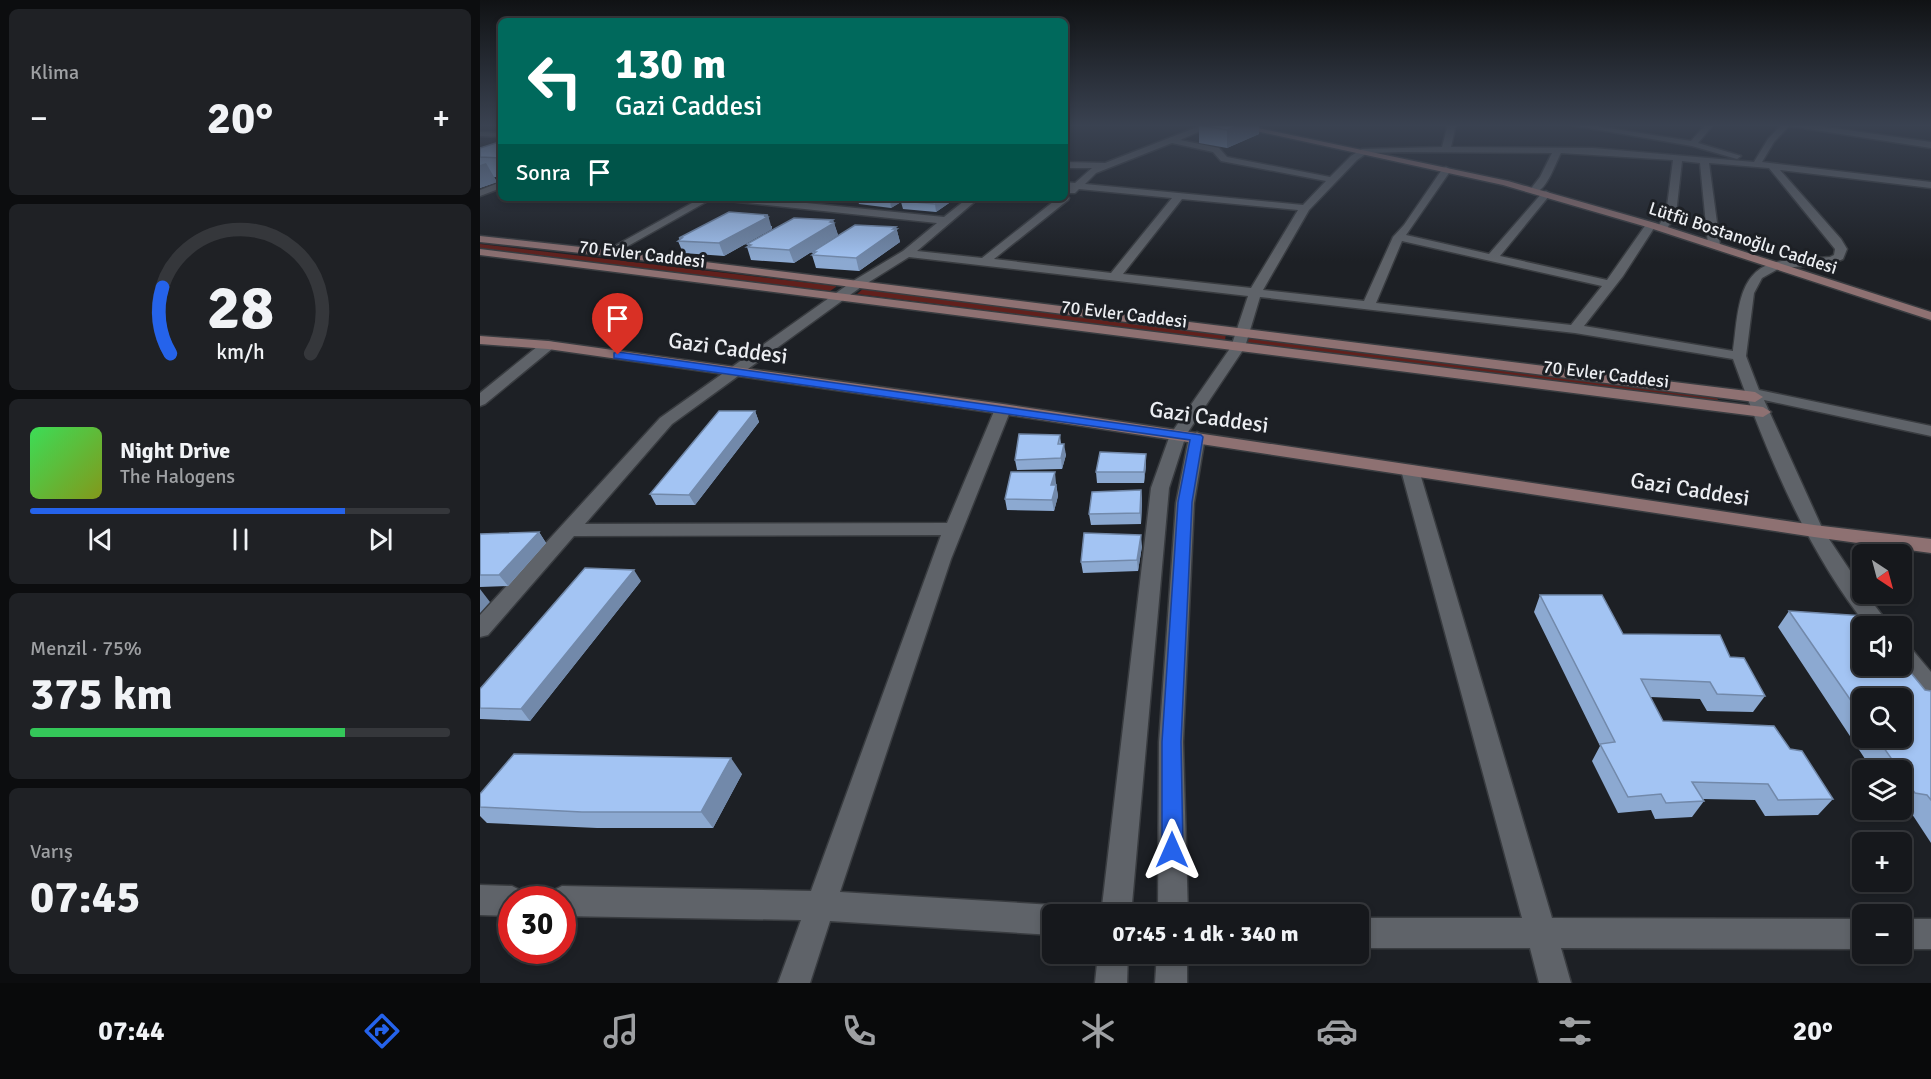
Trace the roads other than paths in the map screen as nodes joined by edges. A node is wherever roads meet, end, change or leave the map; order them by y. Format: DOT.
graph roads {
  1 [pos="1096,170"];
  2 [pos="1280,170"];
  3 [pos="1343,170"];
  4 [pos="1446,170"];
  5 [pos="1548,170"];
  6 [pos="1677,170"];
  7 [pos="1705,170"];
  8 [pos="1770,170"];
  9 [pos="1811,170"];
  10 [pos="1333,180"];
  11 [pos="1068,185"];
  12 [pos="1931,185"];
  13 [pos="498,186"];
  14 [pos="1079,186"];
  15 [pos="1534,191"];
  16 [pos="480,193"];
  17 [pos="1546,194"];
  18 [pos="1068,195"];
  19 [pos="1179,196"];
  20 [pos="703,201"];
  21 [pos="758,201"];
  22 [pos="971,201"];
  23 [pos="1060,201"];
  24 [pos="1305,208"];
  25 [pos="948,221"];
  26 [pos="1657,227"];
  27 [pos="1398,237"];
  28 [pos="480,239"];
  29 [pos="1714,245"];
  30 [pos="480,252"];
  31 [pos="608,253"];
  32 [pos="907,253"];
  33 [pos="1492,258"];
  34 [pos="985,261"];
  35 [pos="1774,266"];
  36 [pos="1116,276"];
  37 [pos="857,284"];
  38 [pos="1610,284"];
  39 [pos="1255,292"];
  40 [pos="841,297"];
  41 [pos="1370,305"];
  42 [pos="1931,316"];
  43 [pos="1575,329"];
  44 [pos="480,340"];
  45 [pos="1240,340"];
  46 [pos="548,345"];
  47 [pos="1739,356"];
  48 [pos="735,372"];
  49 [pos="1754,395"];
  50 [pos="480,401"];
  51 [pos="1003,409"];
  52 [pos="1763,412"];
  53 [pos="1931,430"];
  54 [pos="1188,436"];
  55 [pos="1410,470"];
  56 [pos="953,529"];
  57 [pos="569,530"];
  58 [pos="1814,531"];
  59 [pos="1931,546"];
  60 [pos="1871,616"];
  61 [pos="480,629"];
  62 [pos="1912,665"];
  63 [pos="1931,689"];
  64 [pos="480,900"];
  65 [pos="498,901"];
  66 [pos="576,902"];
  67 [pos="1117,904"];
  68 [pos="1173,904"];
  69 [pos="822,906"];
  70 [pos="1042,919"];
  71 [pos="1369,933"];
  72 [pos="1540,933"];
  73 [pos="1852,934"];
  74 [pos="1912,934"];
  75 [pos="1931,934"];
  76 [pos="1112,964"];
  77 [pos="1172,964"];
  78 [pos="794,983"];
  79 [pos="1111,983"];
  80 [pos="1171,983"];
  81 [pos="1556,983"];
  1 -- 14 [label="street"];
  2 -- 10 [label="street"];
  3 -- 10 [label="street"];
  4 -- 15 [label="street, Lütfü Bostanoğlu Caddesi"];
  4 -- 27 [label="street"];
  5 -- 15 [label="street"];
  6 -- 26 [label="street"];
  7 -- 29 [label="street"];
  8 -- 35 [label="street"];
  9 -- 12 [label="street"];
  10 -- 24 [label="street"];
  11 -- 14 [label="street"];
  13 -- 16 [label="street"];
  14 -- 18 [label="street"];
  14 -- 19 [label="street"];
  15 -- 17 [label="street, Lütfü Bostanoğlu Caddesi"];
  17 -- 26 [label="street, Lütfü Bostanoğlu Caddesi"];
  17 -- 33 [label="street"];
  19 -- 24 [label="street"];
  19 -- 36 [label="street"];
  20 -- 31 [label="street"];
  21 -- 25 [label="street"];
  22 -- 25 [label="street"];
  23 -- 34 [label="street"];
  24 -- 39 [label="street"];
  25 -- 32 [label="street"];
  26 -- 29 [label="street, Lütfü Bostanoğlu Caddesi"];
  26 -- 38 [label="street"];
  27 -- 33 [label="street"];
  27 -- 41 [label="street"];
  28 -- 31 [label="street, 70 Evler Caddesi"];
  29 -- 35 [label="street, Lütfü Bostanoğlu Caddesi"];
  30 -- 40 [label="street, 70 Evler Caddesi"];
  31 -- 37 [label="street, 70 Evler Caddesi"];
  32 -- 34 [label="street"];
  32 -- 37 [label="street"];
  33 -- 38 [label="street"];
  34 -- 36 [label="street"];
  35 -- 42 [label="street, Lütfü Bostanoğlu Caddesi"];
  35 -- 47 [label="street"];
  36 -- 39 [label="street"];
  37 -- 40 [label="street"];
  37 -- 45 [label="street, 70 Evler Caddesi"];
  38 -- 43 [label="street"];
  39 -- 41 [label="street"];
  39 -- 45 [label="street"];
  40 -- 45 [label="street, 70 Evler Caddesi"];
  40 -- 48 [label="street"];
  41 -- 43 [label="street"];
  43 -- 47 [label="street"];
  44 -- 46 [label="street, Gazi Caddesi"];
  45 -- 49 [label="street, 70 Evler Caddesi"];
  45 -- 52 [label="street, 70 Evler Caddesi"];
  45 -- 54 [label="street"];
  46 -- 48 [label="street, Gazi Caddesi"];
  46 -- 50 [label="street"];
  47 -- 49 [label="street"];
  48 -- 51 [label="street, Gazi Caddesi"];
  48 -- 57 [label="street"];
  49 -- 52 [label="street"];
  49 -- 53 [label="street"];
  51 -- 54 [label="street, Gazi Caddesi"];
  51 -- 56 [label="street"];
  52 -- 58 [label="street"];
  54 -- 55 [label="street, Gazi Caddesi"];
  54 -- 67 [label="street"];
  54 -- 68 [label="street"];
  55 -- 58 [label="street, Gazi Caddesi"];
  55 -- 72 [label="street"];
  56 -- 57 [label="street"];
  56 -- 69 [label="street"];
  57 -- 61 [label="street"];
  58 -- 59 [label="street, Gazi Caddesi"];
  58 -- 60 [label="street"];
  62 -- 63 [label="street"];
  64 -- 65 [label="street"];
  66 -- 69 [label="street"];
  69 -- 70 [label="street"];
  69 -- 78 [label="street"];
  71 -- 72 [label="street"];
  72 -- 73 [label="street"];
  72 -- 81 [label="street"];
  74 -- 75 [label="street"];
  76 -- 79 [label="street"];
  77 -- 80 [label="street"];
}
